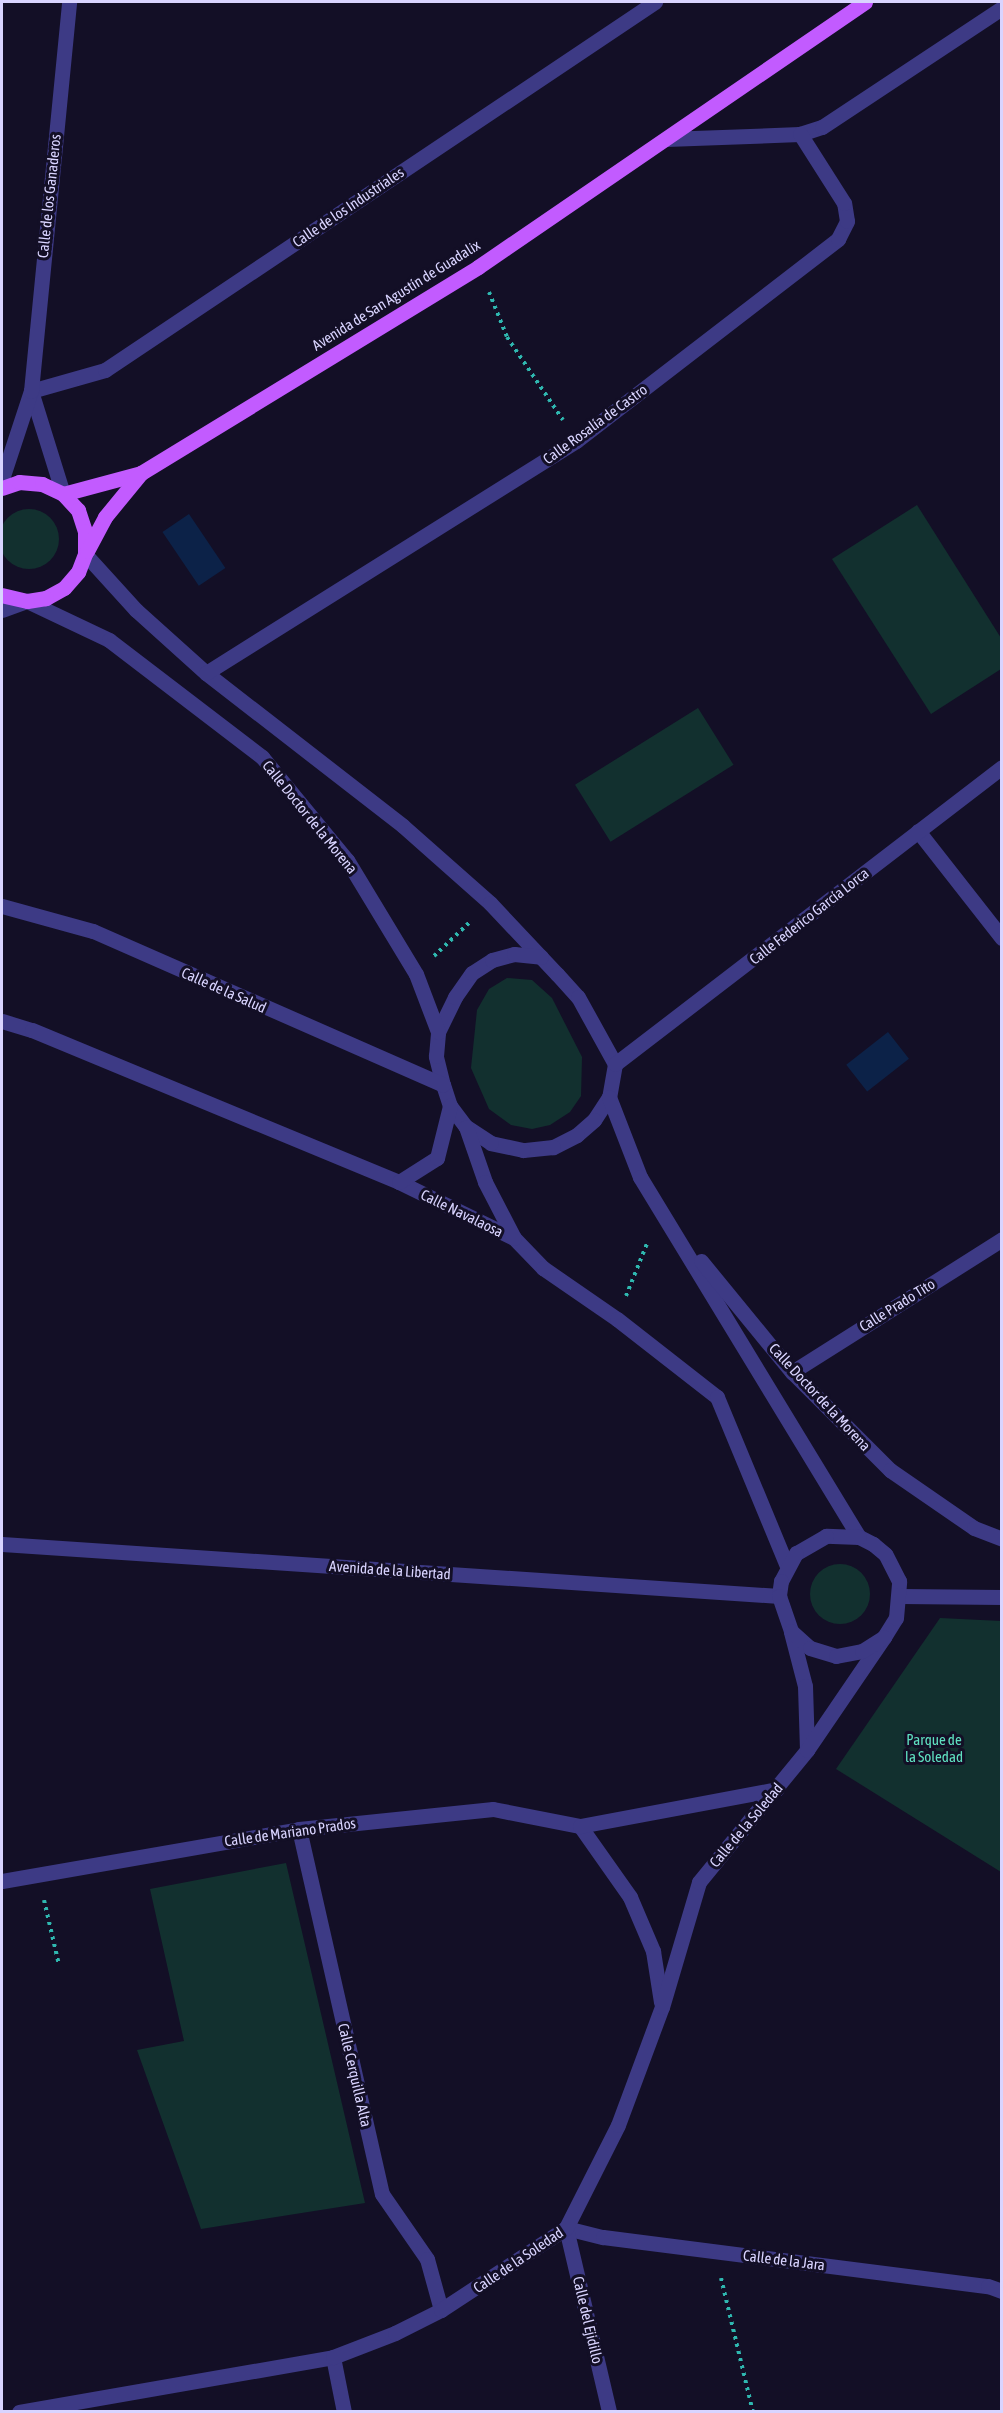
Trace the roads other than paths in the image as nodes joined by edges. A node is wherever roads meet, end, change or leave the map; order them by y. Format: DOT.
graph roads {
  1 [pos="69,2"];
  2 [pos="655,2"];
  3 [pos="865,2"];
  4 [pos="1002,8"];
  5 [pos="800,134"];
  6 [pos="666,140"];
  7 [pos="31,391"];
  8 [pos="141,473"];
  9 [pos="2,479"];
  10 [pos="2,488"];
  11 [pos="63,494"];
  12 [pos="85,554"];
  13 [pos="2,595"];
  14 [pos="27,601"];
  15 [pos="2,610"];
  16 [pos="206,674"];
  17 [pos="1002,767"];
  18 [pos="918,831"];
  19 [pos="2,906"];
  20 [pos="1002,938"];
  21 [pos="541,957"];
  22 [pos="2,1021"];
  23 [pos="438,1032"];
  24 [pos="615,1064"];
  25 [pos="443,1085"];
  26 [pos="609,1097"];
  27 [pos="450,1106"];
  28 [pos="466,1127"];
  29 [pos="399,1182"];
  30 [pos="668,1221"];
  31 [pos="514,1238"];
  32 [pos="1002,1239"];
  33 [pos="792,1372"];
  34 [pos="859,1537"];
  35 [pos="1002,1539"];
  36 [pos="2,1544"];
  37 [pos="787,1566"];
  38 [pos="779,1596"];
  39 [pos="900,1596"];
  40 [pos="1002,1597"];
  41 [pos="791,1631"];
  42 [pos="884,1637"];
  43 [pos="807,1750"];
  44 [pos="777,1789"];
  45 [pos="580,1826"];
  46 [pos="298,1828"];
  47 [pos="2,1881"];
  48 [pos="662,2007"];
  49 [pos="566,2228"];
  50 [pos="1002,2291"];
  51 [pos="441,2310"];
  52 [pos="333,2357"];
  53 [pos="19,2412"];
  54 [pos="344,2412"];
  55 [pos="609,2412"];
  1 -- 7 [label="street, Calle de los Ganaderos"];
  2 -- 7 [label="street, Calle de los Industriales"];
  3 -- 6 [label="main road, Avenida de San Agustín de Guadalix"];
  4 -- 5 [label="street"];
  5 -- 6 [label="street"];
  5 -- 16 [label="street, Calle Rosalía de Castro"];
  6 -- 8 [label="main road, Avenida de San Agustín de Guadalix"];
  7 -- 9 [label="street, Calle de los Ganaderos"];
  7 -- 11 [label="street, Calle de los Ganaderos"];
  8 -- 11 [label="main road, Avenida de San Agustín de Guadalix"];
  8 -- 12 [label="main road, Avenida de San Agustín de Guadalix"];
  10 -- 11 [label="main road"];
  11 -- 12 [label="main road"];
  12 -- 14 [label="main road, Avenida de San Agustín de Guadalix"];
  12 -- 16 [label="street"];
  13 -- 14 [label="main road"];
  14 -- 15 [label="street"];
  14 -- 23 [label="street, Calle Doctor de la Morena"];
  16 -- 21 [label="street"];
  17 -- 18 [label="street, Calle Federico García Lorca"];
  18 -- 20 [label="street"];
  18 -- 24 [label="street, Calle Federico García Lorca"];
  19 -- 25 [label="street, Calle de la Salud"];
  21 -- 23 [label="street"];
  21 -- 24 [label="street"];
  22 -- 29 [label="street, Calle Navalaosa"];
  23 -- 25 [label="street"];
  24 -- 26 [label="street"];
  25 -- 27 [label="street"];
  26 -- 28 [label="street"];
  26 -- 30 [label="street, Calle Doctor de la Morena"];
  27 -- 28 [label="street"];
  27 -- 29 [label="street"];
  28 -- 31 [label="street"];
  29 -- 31 [label="street, Calle Navalaosa"];
  30 -- 33 [label="street, Calle Doctor de la Morena"];
  30 -- 34 [label="street, Calle Doctor de la Morena"];
  31 -- 37 [label="street, Calle Navalaosa"];
  32 -- 33 [label="street, Calle Prado Tito"];
  33 -- 35 [label="street, Calle Doctor de la Morena"];
  34 -- 37 [label="street"];
  34 -- 39 [label="street"];
  36 -- 38 [label="street, Avenida de la Libertad"];
  37 -- 38 [label="street"];
  38 -- 41 [label="street"];
  39 -- 40 [label="street"];
  39 -- 42 [label="street"];
  41 -- 42 [label="street"];
  41 -- 43 [label="street"];
  42 -- 43 [label="street, Calle de la Soledad"];
  43 -- 44 [label="street, Calle de la Soledad"];
  44 -- 45 [label="street, Calle de Mariano Prados"];
  44 -- 48 [label="street, Calle de la Soledad"];
  45 -- 46 [label="street, Calle de Mariano Prados"];
  45 -- 48 [label="street"];
  46 -- 47 [label="street, Calle de Mariano Prados"];
  46 -- 51 [label="street, Calle Cerquilla Alta"];
  48 -- 49 [label="street, Calle de la Soledad"];
  49 -- 50 [label="street, Calle de la Jara"];
  49 -- 51 [label="street, Calle de la Soledad"];
  49 -- 55 [label="street, Calle del Ejidillo"];
  51 -- 52 [label="street, Calle de la Soledad"];
  52 -- 53 [label="street, Calle de la Soledad"];
  52 -- 54 [label="street"];
}
